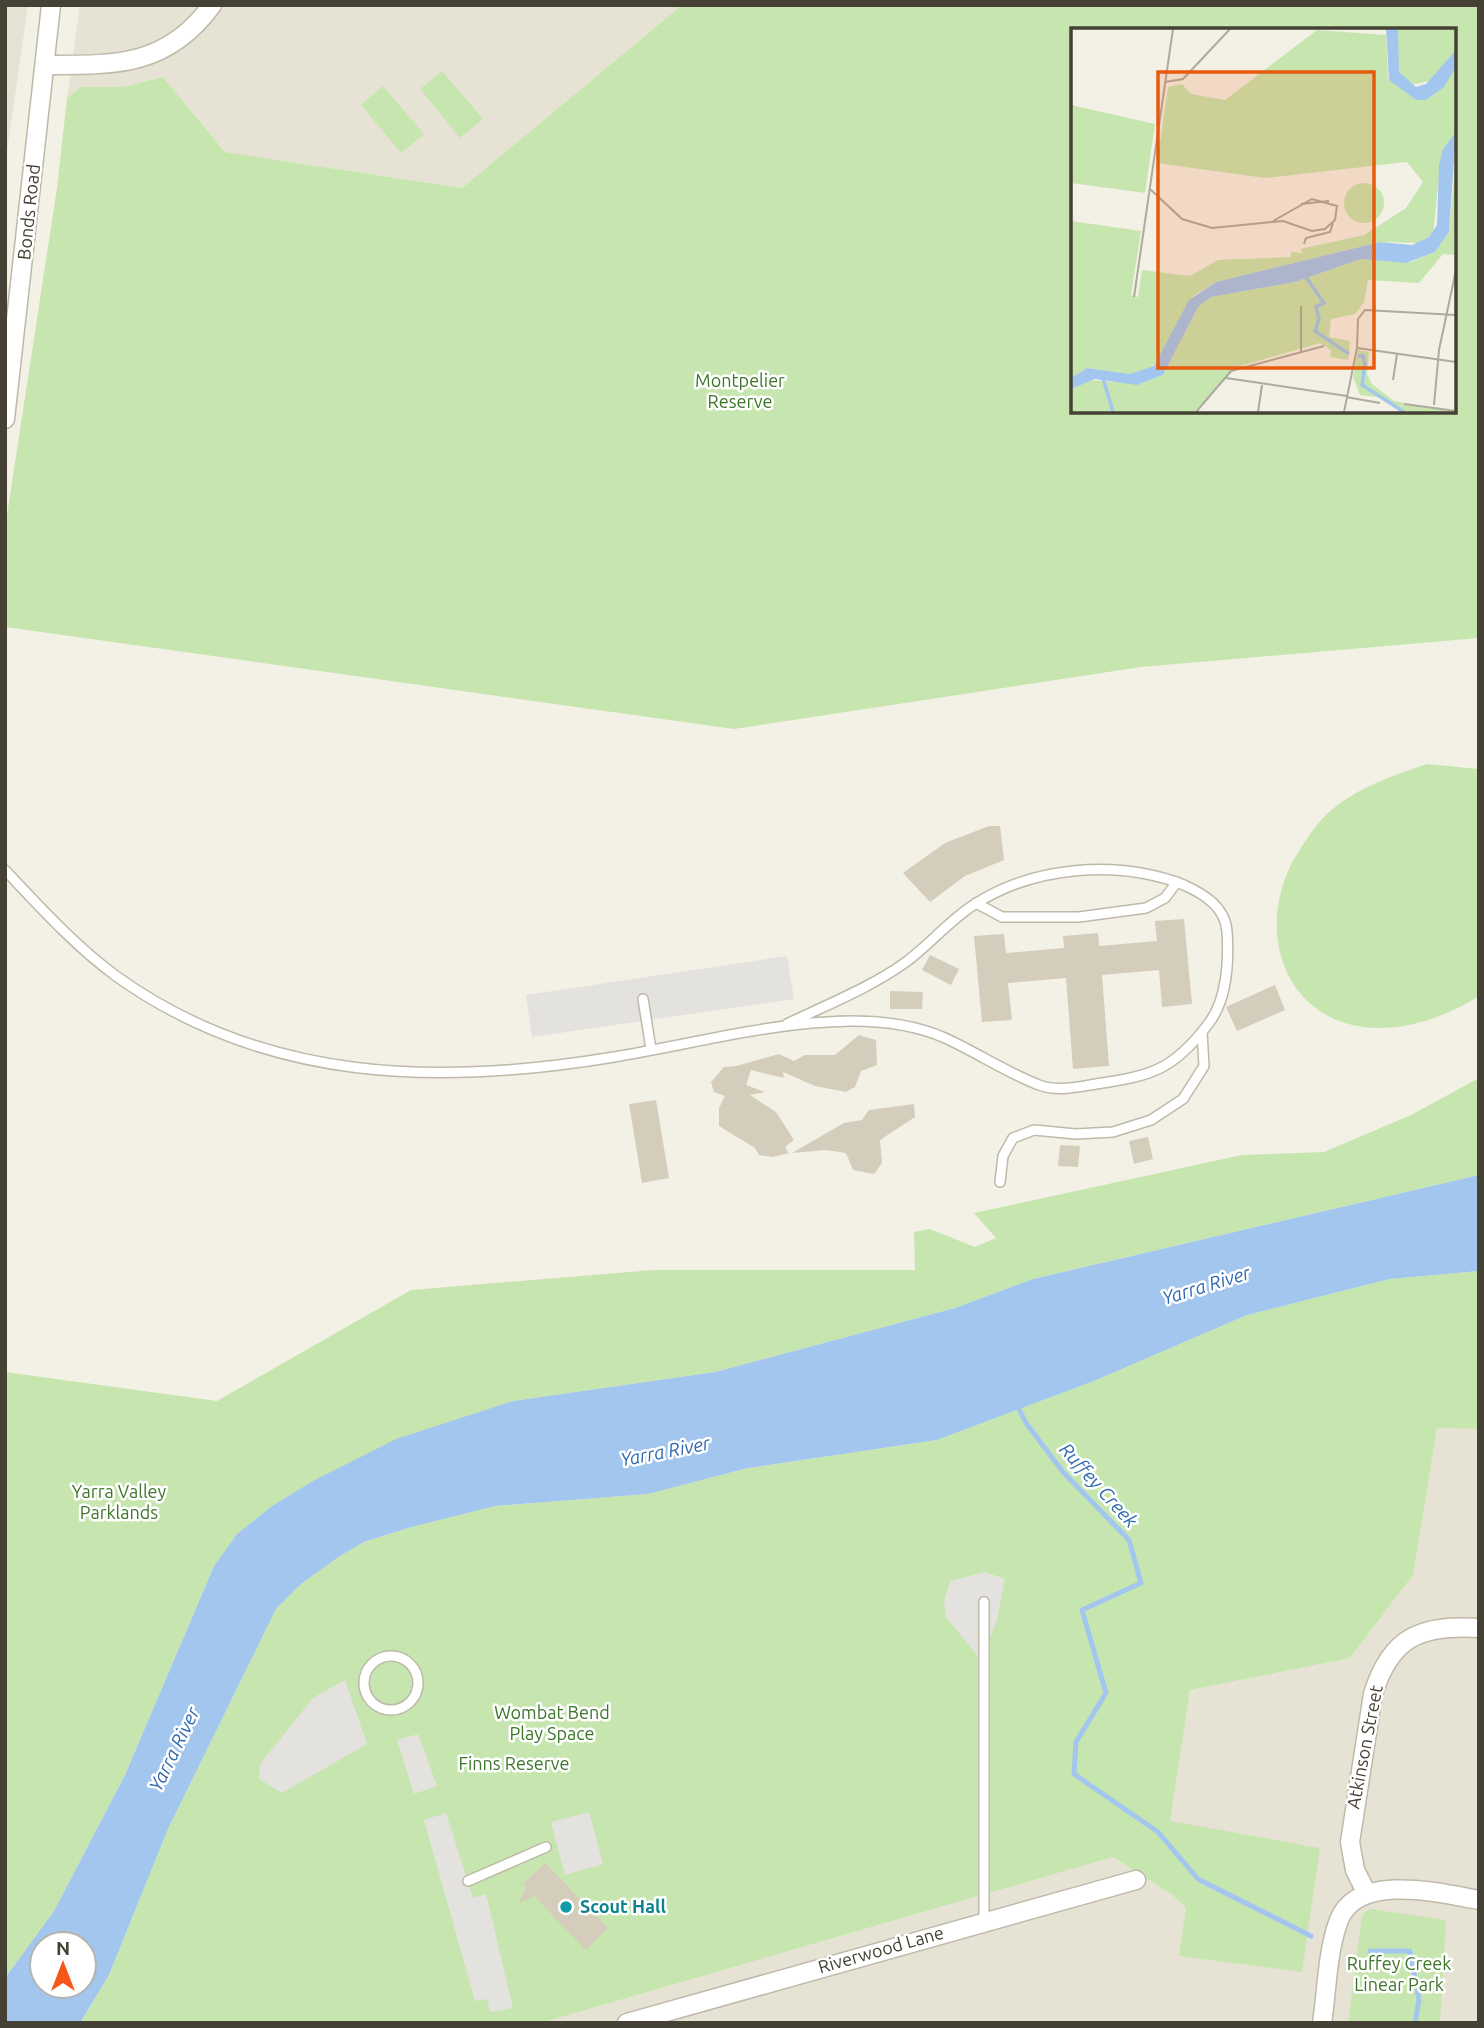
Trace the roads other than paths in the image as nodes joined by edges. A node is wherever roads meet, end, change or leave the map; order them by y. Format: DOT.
graph roads {
  1 [pos="51,5"];
  2 [pos="212,5"];
  3 [pos="45,65"];
  4 [pos="5,419"];
  5 [pos="5,870"];
  6 [pos="1177,883"];
  7 [pos="976,903"];
  8 [pos="643,999"];
  9 [pos="787,1024"];
  10 [pos="1202,1032"];
  11 [pos="651,1049"];
  12 [pos="1000,1182"];
  13 [pos="984,1602"];
  14 [pos="1479,1628"];
  15 [pos="401,1658"];
  16 [pos="546,1847"];
  17 [pos="1136,1880"];
  18 [pos="468,1881"];
  19 [pos="1367,1894"];
  20 [pos="1479,1900"];
  21 [pos="984,1920"];
  22 [pos="627,2023"];
  23 [pos="1322,2023"];
  1 -- 3 [label="street, Bonds Road"];
  2 -- 3 [label="street"];
  3 -- 4 [label="street, Bonds Road"];
  5 -- 11 [label="lane"];
  6 -- 7 [label="lane"];
  6 -- 7 [label="lane"];
  6 -- 10 [label="lane"];
  7 -- 9 [label="lane"];
  8 -- 11 [label="lane"];
  9 -- 10 [label="lane"];
  9 -- 11 [label="lane"];
  10 -- 12 [label="lane"];
  13 -- 21 [label="lane"];
  14 -- 19 [label="street, Atkinson Street"];
  15 -- 15 [label="lane"];
  16 -- 18 [label="lane"];
  17 -- 21 [label="street, Riverwood Lane"];
  19 -- 20 [label="street"];
  19 -- 23 [label="street"];
  21 -- 22 [label="street, Riverwood Lane"];
}
